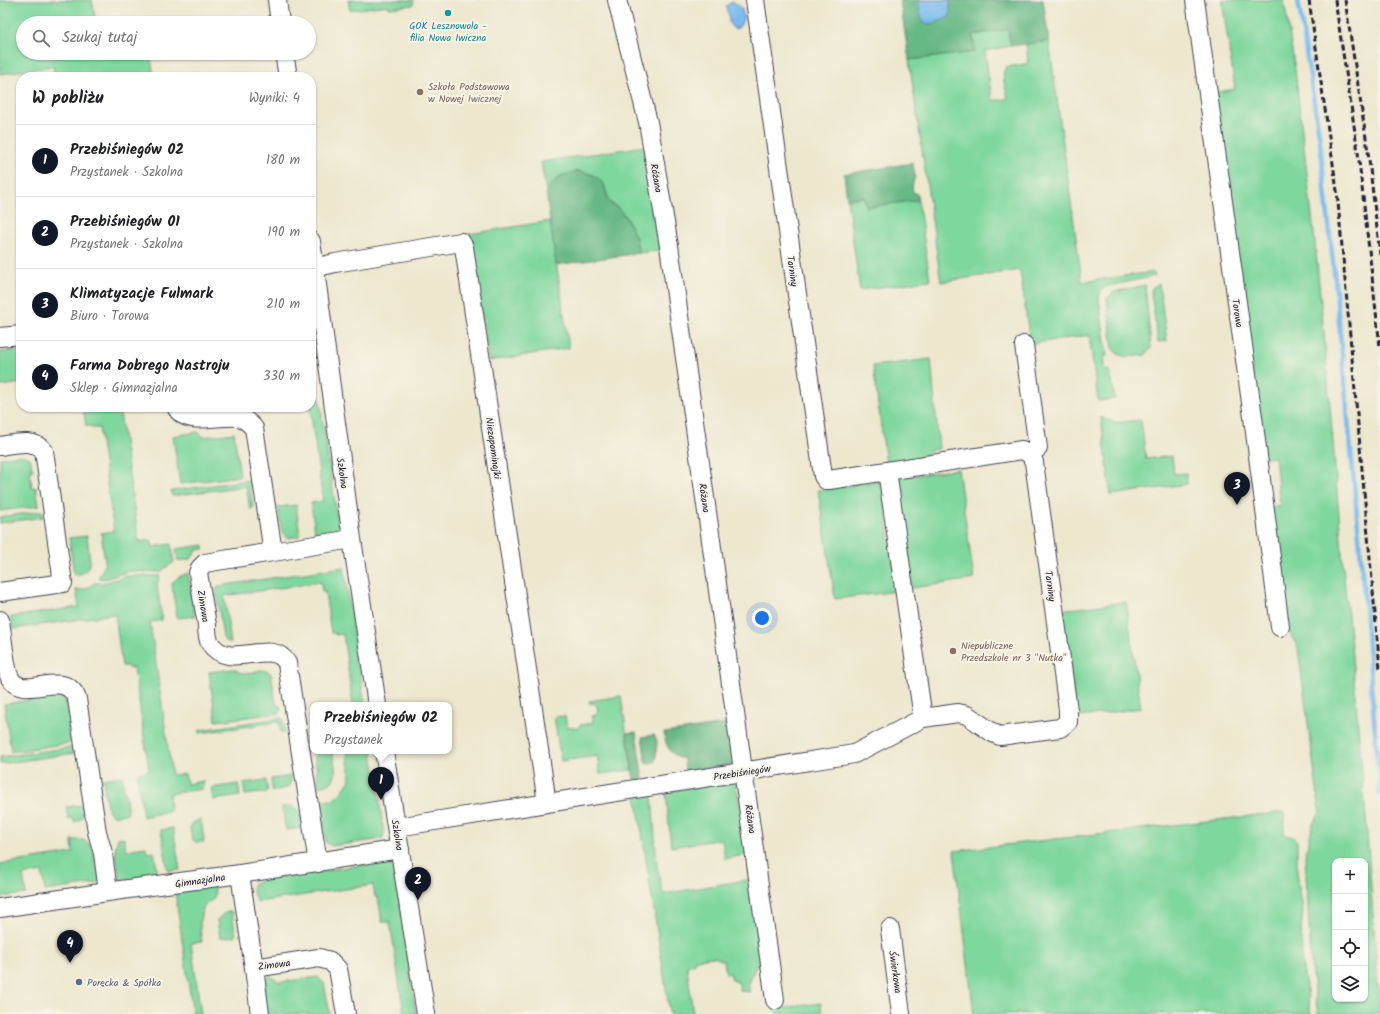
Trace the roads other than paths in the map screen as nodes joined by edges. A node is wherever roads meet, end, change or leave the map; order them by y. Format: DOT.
graph roads {
  1 [pos="276,0"];
  2 [pos="617,0"];
  3 [pos="755,0"];
  4 [pos="1195,0"];
  5 [pos="279,16"];
  6 [pos="285,60"];
  7 [pos="287,72"];
  8 [pos="316,268"];
  9 [pos="316,306"];
  10 [pos="16,335"];
  11 [pos="0,337"];
  12 [pos="1024,345"];
  13 [pos="179,412"];
  14 [pos="0,446"];
  15 [pos="1030,454"];
  16 [pos="887,471"];
  17 [pos="352,539"];
  18 [pos="273,552"];
  19 [pos="0,592"];
  20 [pos="0,620"];
  21 [pos="1280,627"];
  22 [pos="377,702"];
  23 [pos="923,718"];
  24 [pos="1068,718"];
  25 [pos="385,754"];
  26 [pos="744,772"];
  27 [pos="547,803"];
  28 [pos="397,827"];
  29 [pos="400,849"];
  30 [pos="318,863"];
  31 [pos="240,874"];
  32 [pos="108,892"];
  33 [pos="0,908"];
  34 [pos="890,930"];
  35 [pos="254,968"];
  36 [pos="775,1000"];
  37 [pos="260,1014"];
  38 [pos="346,1014"];
  39 [pos="426,1014"];
  40 [pos="901,1014"];
  1 -- 5 [label="street"];
  2 -- 26 [label="street, Różana"];
  3 -- 16 [label="street, Tarniny"];
  4 -- 21 [label="street, Torowa"];
  6 -- 7 [label="street"];
  8 -- 27 [label="street, Niezapominajki"];
  9 -- 17 [label="street, Szkolna"];
  10 -- 11 [label="street"];
  12 -- 15 [label="street"];
  13 -- 18 [label="street"];
  14 -- 19 [label="street"];
  15 -- 16 [label="street, Tarniny"];
  15 -- 24 [label="street, Tarniny"];
  16 -- 23 [label="street"];
  17 -- 18 [label="street, Zimowa"];
  17 -- 22 [label="street, Szkolna"];
  18 -- 30 [label="street, Zimowa"];
  20 -- 32 [label="street"];
  23 -- 24 [label="street, Przebiśniegów"];
  23 -- 26 [label="street, Przebiśniegów"];
  25 -- 28 [label="street, Szkolna"];
  26 -- 27 [label="street, Przebiśniegów"];
  26 -- 36 [label="street, Różana"];
  27 -- 28 [label="street, Przebiśniegów"];
  28 -- 29 [label="street, Szkolna"];
  29 -- 30 [label="street, Gimnazjalna"];
  29 -- 39 [label="street, Szkolna"];
  30 -- 31 [label="street, Gimnazjalna"];
  31 -- 32 [label="street, Gimnazjalna"];
  31 -- 35 [label="street, Zimowa"];
  32 -- 33 [label="street, Gimnazjalna"];
  34 -- 40 [label="street, Świerkowa"];
  35 -- 37 [label="street"];
  35 -- 38 [label="street, Zimowa"];
}
